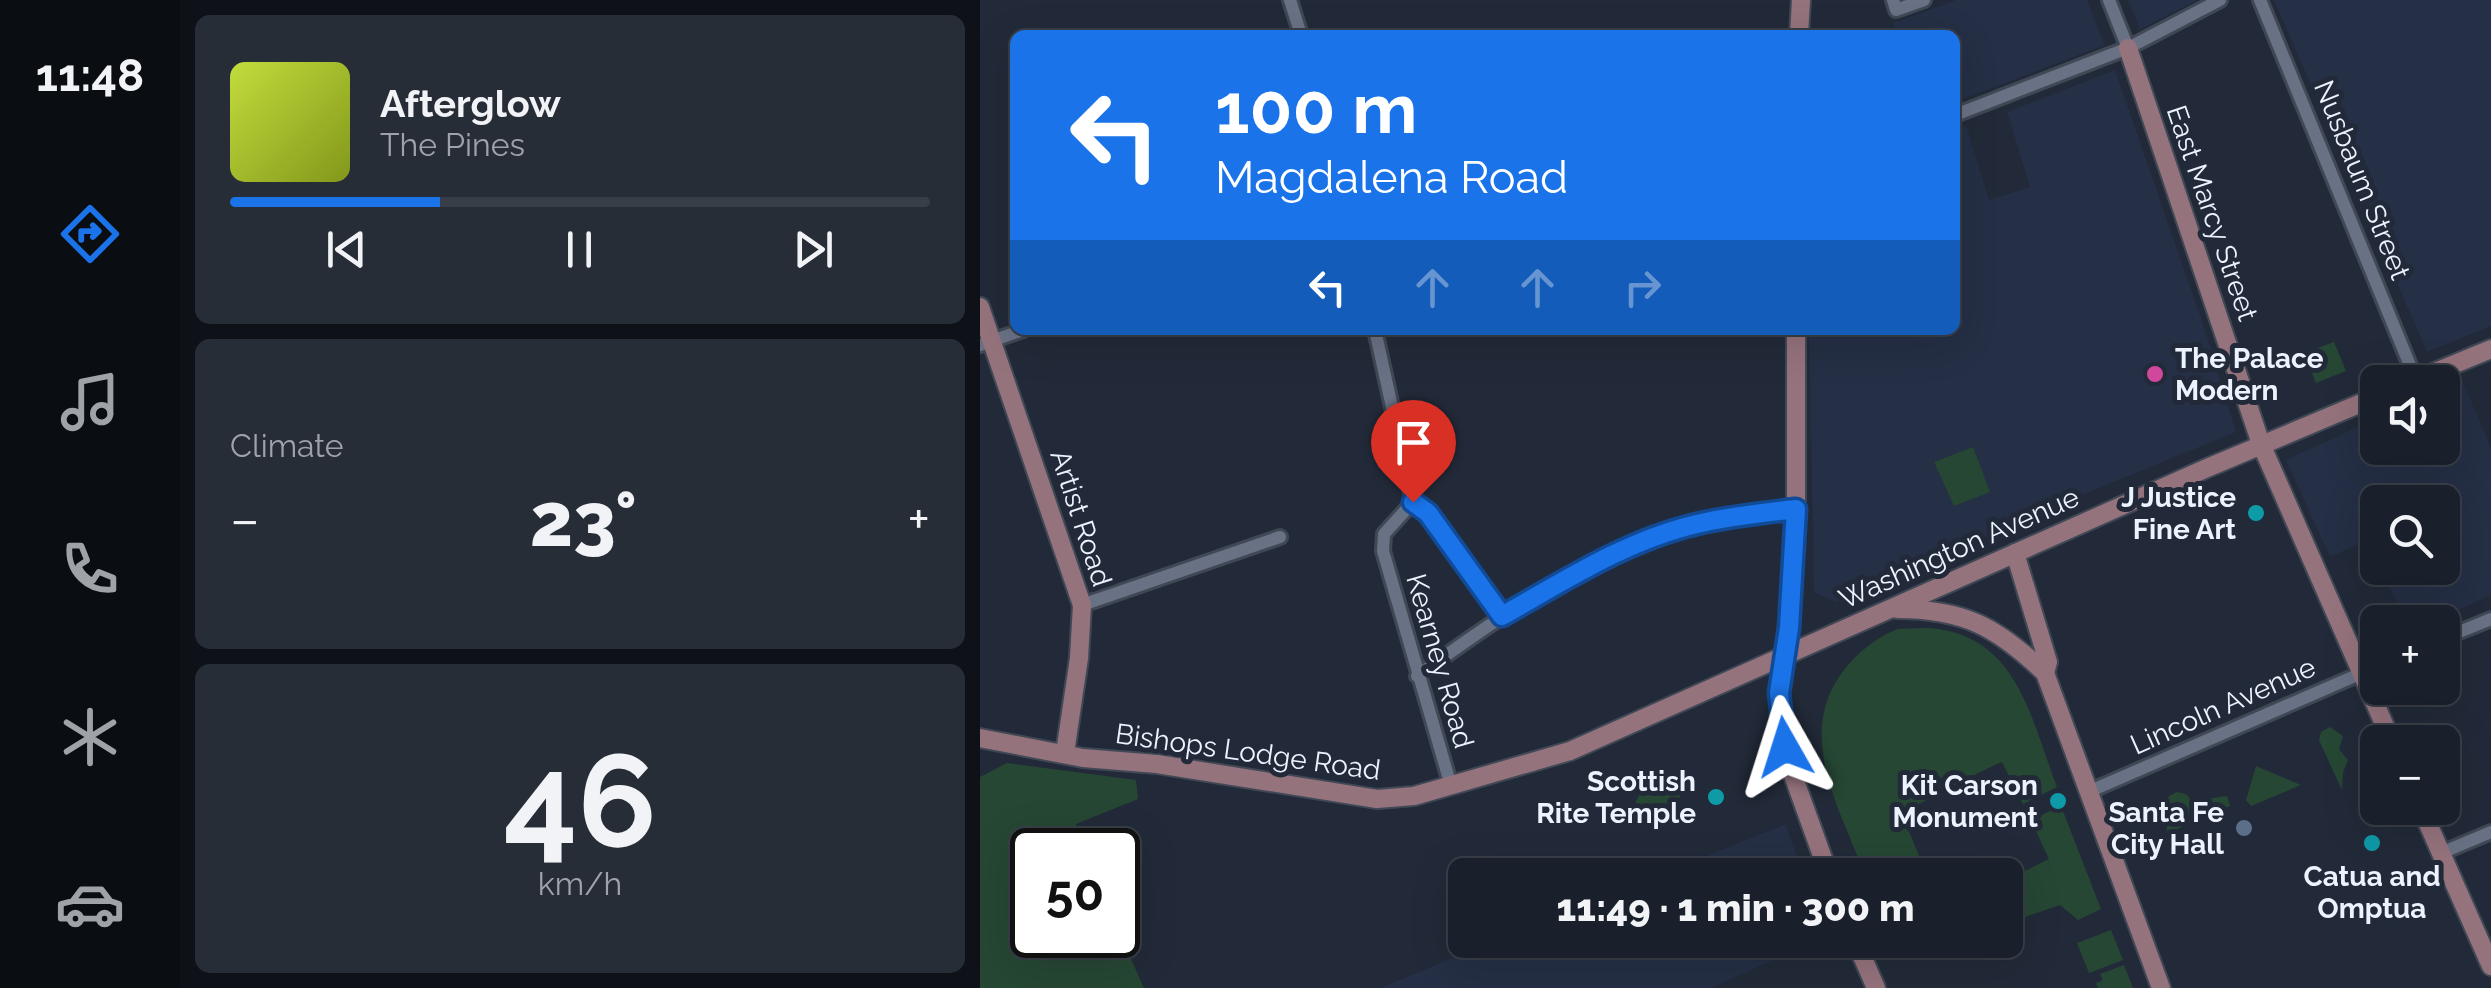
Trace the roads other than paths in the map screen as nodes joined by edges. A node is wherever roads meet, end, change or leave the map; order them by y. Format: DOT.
graph roads {
  1 [pos="1290,0"];
  2 [pos="1801,0"];
  3 [pos="1893,0"];
  4 [pos="1924,0"];
  5 [pos="2109,0"];
  6 [pos="2220,0"];
  7 [pos="2260,0"];
  8 [pos="1299,30"];
  9 [pos="1799,30"];
  10 [pos="2128,48"];
  11 [pos="1960,113"];
  12 [pos="980,308"];
  13 [pos="1010,335"];
  14 [pos="1376,335"];
  15 [pos="1796,335"];
  16 [pos="986,343"];
  17 [pos="2491,350"];
  18 [pos="2408,365"];
  19 [pos="2454,365"];
  20 [pos="2360,403"];
  21 [pos="2261,444"];
  22 [pos="1413,502"];
  23 [pos="1796,509"];
  24 [pos="1280,536"];
  25 [pos="2014,552"];
  26 [pos="1082,605"];
  27 [pos="1892,609"];
  28 [pos="1502,616"];
  29 [pos="2491,619"];
  30 [pos="2460,632"];
  31 [pos="2360,650"];
  32 [pos="1785,657"];
  33 [pos="2045,673"];
  34 [pos="2360,673"];
  35 [pos="1417,676"];
  36 [pos="980,738"];
  37 [pos="1064,753"];
  38 [pos="1450,786"];
  39 [pos="2088,792"];
  40 [pos="2429,825"];
  41 [pos="2491,832"];
  42 [pos="2441,853"];
  43 [pos="1823,858"];
  44 [pos="1863,958"];
  45 [pos="2491,966"];
  46 [pos="1876,988"];
  47 [pos="2162,988"];
  1 -- 8 [label="street"];
  2 -- 9 [label="street"];
  3 -- 4 [label="street"];
  5 -- 10 [label="street, East Marcy Street"];
  6 -- 10 [label="street"];
  7 -- 18 [label="street, Nusbaum Street"];
  10 -- 11 [label="street"];
  10 -- 21 [label="street, East Marcy Street"];
  12 -- 16 [label="street, Artist Road"];
  13 -- 16 [label="street"];
  14 -- 22 [label="street"];
  15 -- 23 [label="street"];
  16 -- 26 [label="street, Artist Road"];
  17 -- 19 [label="street"];
  20 -- 21 [label="street, Washington Avenue"];
  21 -- 25 [label="street, Washington Avenue"];
  21 -- 31 [label="street, East Marcy Street"];
  22 -- 28 [label="street"];
  22 -- 35 [label="street, Kearney Road"];
  23 -- 28 [label="street"];
  23 -- 32 [label="street"];
  24 -- 26 [label="street"];
  25 -- 27 [label="street, Washington Avenue"];
  25 -- 33 [label="street"];
  26 -- 37 [label="street, Artist Road"];
  27 -- 32 [label="street, Washington Avenue"];
  27 -- 33 [label="street"];
  28 -- 35 [label="street"];
  29 -- 30 [label="street"];
  32 -- 38 [label="street, Bishops Lodge Road"];
  32 -- 43 [label="street"];
  33 -- 39 [label="street"];
  34 -- 39 [label="street, Lincoln Avenue"];
  35 -- 38 [label="street, Kearney Road"];
  36 -- 37 [label="street, Bishops Lodge Road"];
  37 -- 38 [label="street, Bishops Lodge Road"];
  39 -- 47 [label="street"];
  40 -- 42 [label="street"];
  41 -- 42 [label="street"];
  42 -- 45 [label="street"];
  44 -- 46 [label="street"];
}
